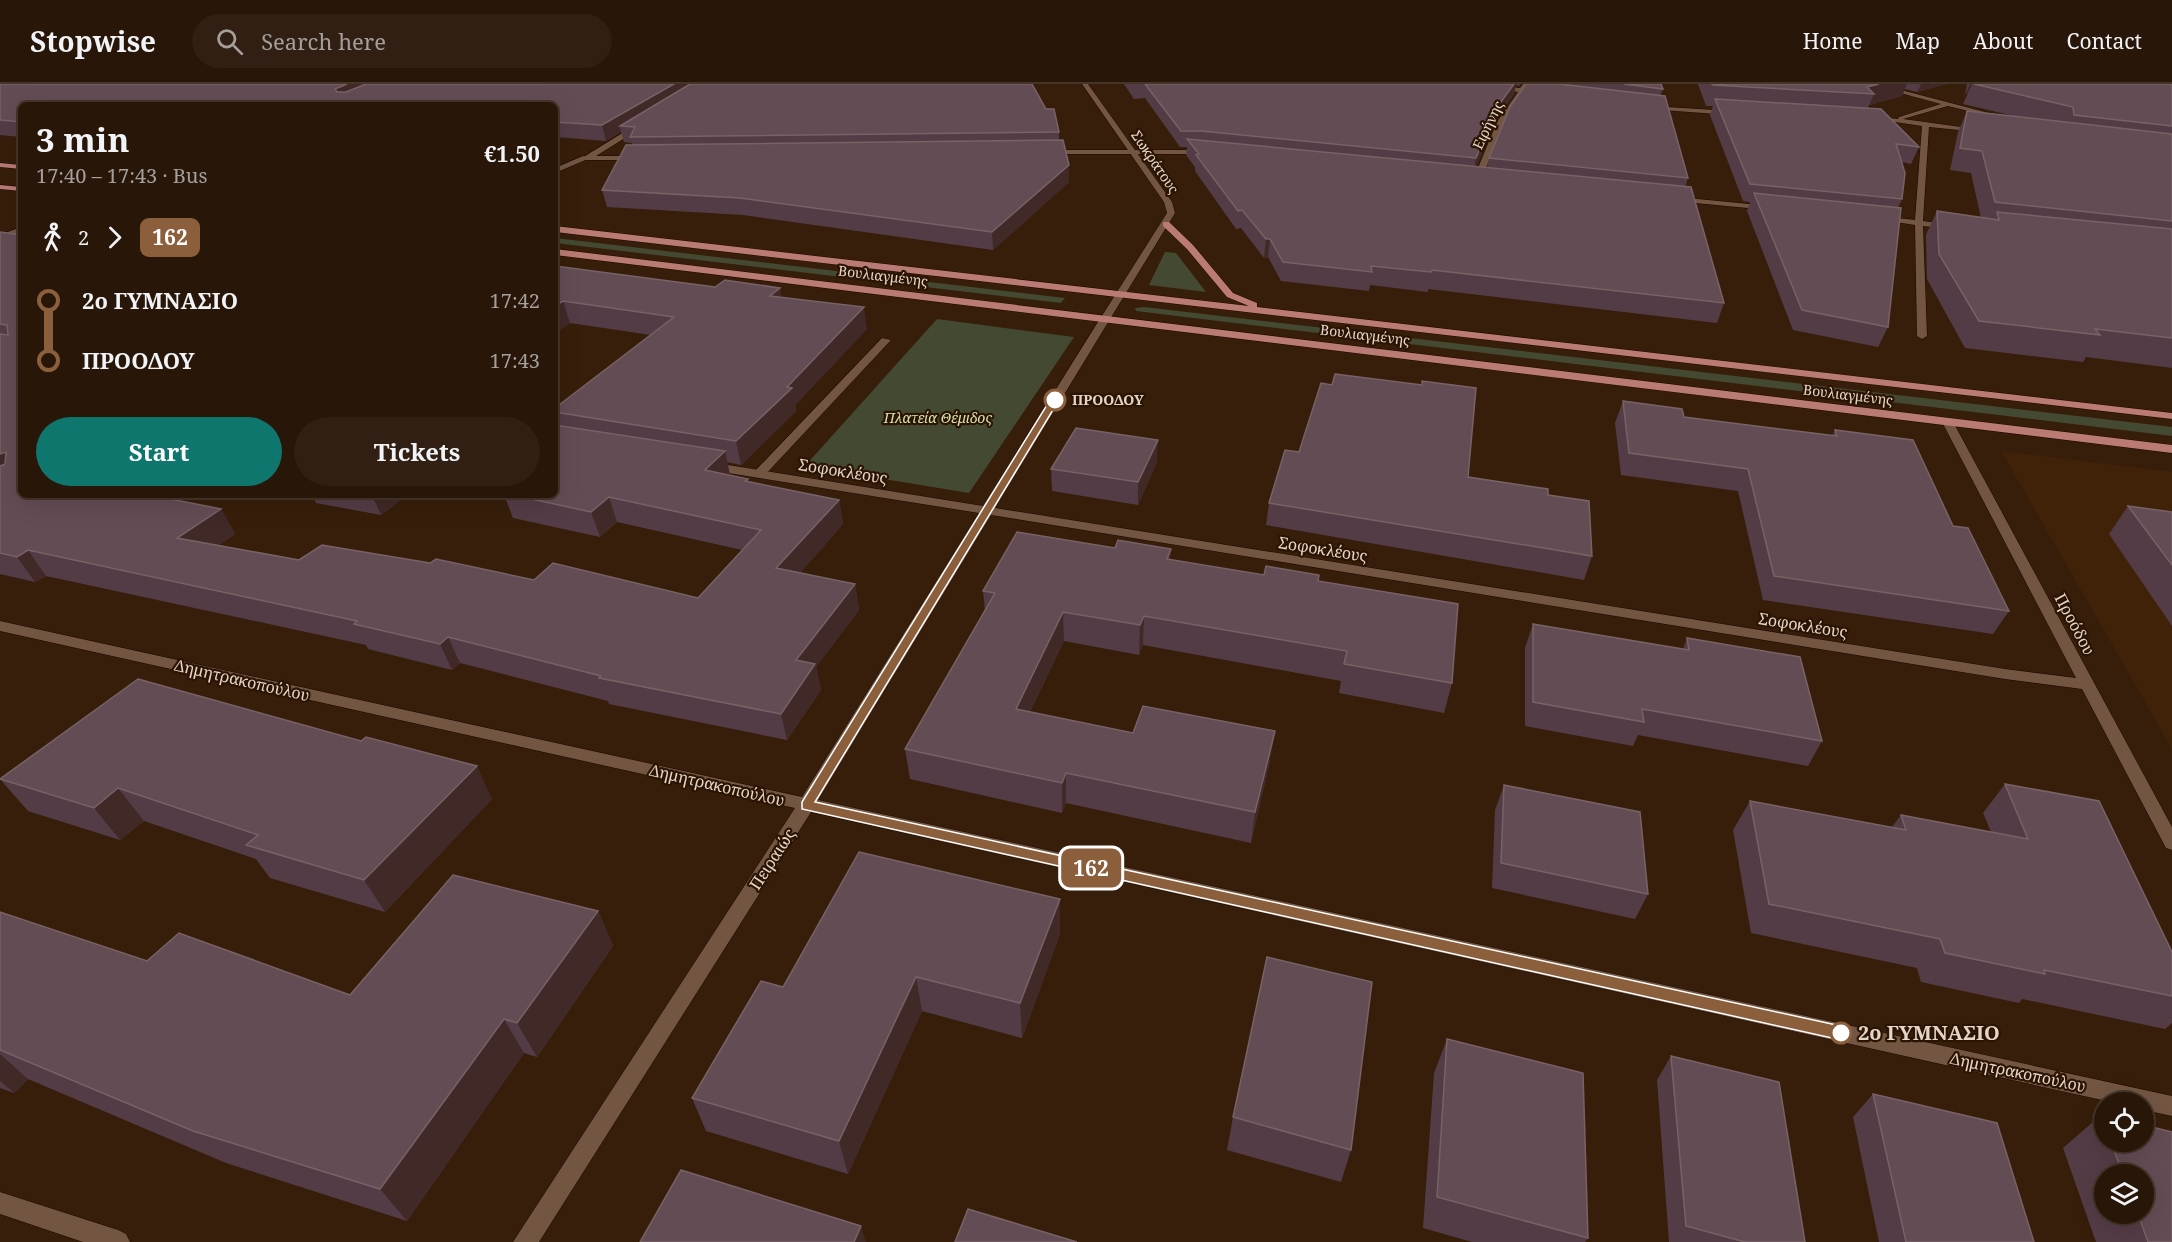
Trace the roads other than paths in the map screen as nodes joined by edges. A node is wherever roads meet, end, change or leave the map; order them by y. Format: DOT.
graph roads {
  1 [pos="1084,84"];
  2 [pos="1477,84"];
  3 [pos="1870,84"];
  4 [pos="1523,87"];
  5 [pos="1554,94"];
  6 [pos="1970,97"];
  7 [pos="1948,104"];
  8 [pos="1644,107"];
  9 [pos="1735,113"];
  10 [pos="1866,118"];
  11 [pos="2006,118"];
  12 [pos="1897,120"];
  13 [pos="644,124"];
  14 [pos="1926,124"];
  15 [pos="1983,130"];
  16 [pos="1132,151"];
  17 [pos="1037,152"];
  18 [pos="1211,152"];
  19 [pos="645,157"];
  20 [pos="586,158"];
  21 [pos="0,165"];
  22 [pos="18,167"];
  23 [pos="558,170"];
  24 [pos="1465,178"];
  25 [pos="1477,180"];
  26 [pos="1488,181"];
  27 [pos="0,187"];
  28 [pos="18,189"];
  29 [pos="1663,198"];
  30 [pos="1779,209"];
  31 [pos="1873,218"];
  32 [pos="1919,223"];
  33 [pos="1166,224"];
  34 [pos="1965,228"];
  35 [pos="558,229"];
  36 [pos="18,231"];
  37 [pos="0,238"];
  38 [pos="558,252"];
  39 [pos="1121,294"];
  40 [pos="1286,313"];
  41 [pos="1105,319"];
  42 [pos="1922,336"];
  43 [pos="886,340"];
  44 [pos="2172,416"];
  45 [pos="1948,422"];
  46 [pos="2172,449"];
  47 [pos="691,463"];
  48 [pos="759,474"];
  49 [pos="986,512"];
  50 [pos="0,626"];
  51 [pos="2086,684"];
  52 [pos="806,805"];
  53 [pos="2172,843"];
  54 [pos="2172,1106"];
  55 [pos="0,1203"];
  56 [pos="118,1242"];
  57 [pos="525,1242"];
  1 -- 16 [label="street, Σωκράτους"];
  2 -- 4 [label="street"];
  3 -- 7 [label="street"];
  4 -- 5 [label="street"];
  4 -- 25 [label="street, Ειρήνης"];
  6 -- 7 [label="street"];
  7 -- 11 [label="street"];
  7 -- 12 [label="street"];
  8 -- 9 [label="street"];
  10 -- 12 [label="street"];
  12 -- 14 [label="street"];
  13 -- 20 [label="street"];
  14 -- 15 [label="street"];
  14 -- 32 [label="street"];
  16 -- 17 [label="street"];
  16 -- 18 [label="street"];
  16 -- 33 [label="street, Σωκράτους"];
  19 -- 20 [label="street"];
  20 -- 23 [label="street"];
  21 -- 22 [label="main road"];
  24 -- 25 [label="street"];
  25 -- 26 [label="street"];
  27 -- 28 [label="main road"];
  29 -- 30 [label="street"];
  31 -- 32 [label="street"];
  32 -- 34 [label="street"];
  32 -- 42 [label="street"];
  33 -- 39 [label="street"];
  33 -- 40 [label="main road"];
  35 -- 39 [label="main road, Βουλιαγμένης"];
  36 -- 37 [label="street"];
  38 -- 41 [label="main road, Βουλιαγμένης"];
  39 -- 40 [label="main road, Βουλιαγμένης"];
  39 -- 41 [label="street"];
  40 -- 44 [label="main road, Βουλιαγμένης"];
  41 -- 45 [label="main road, Βουλιαγμένης"];
  41 -- 49 [label="street, Πειραιώς"];
  43 -- 48 [label="street"];
  45 -- 46 [label="main road, Βουλιαγμένης"];
  45 -- 51 [label="street, Προόδου"];
  47 -- 48 [label="street, Σοφοκλέους"];
  48 -- 49 [label="street, Σοφοκλέους"];
  49 -- 51 [label="street, Σοφοκλέους"];
  49 -- 52 [label="street, Πειραιώς"];
  50 -- 52 [label="street, Δημητρακοπούλου"];
  51 -- 53 [label="street, Προόδου"];
  52 -- 54 [label="street, Δημητρακοπούλου"];
  52 -- 57 [label="street, Πειραιώς"];
  55 -- 56 [label="street"];
}
